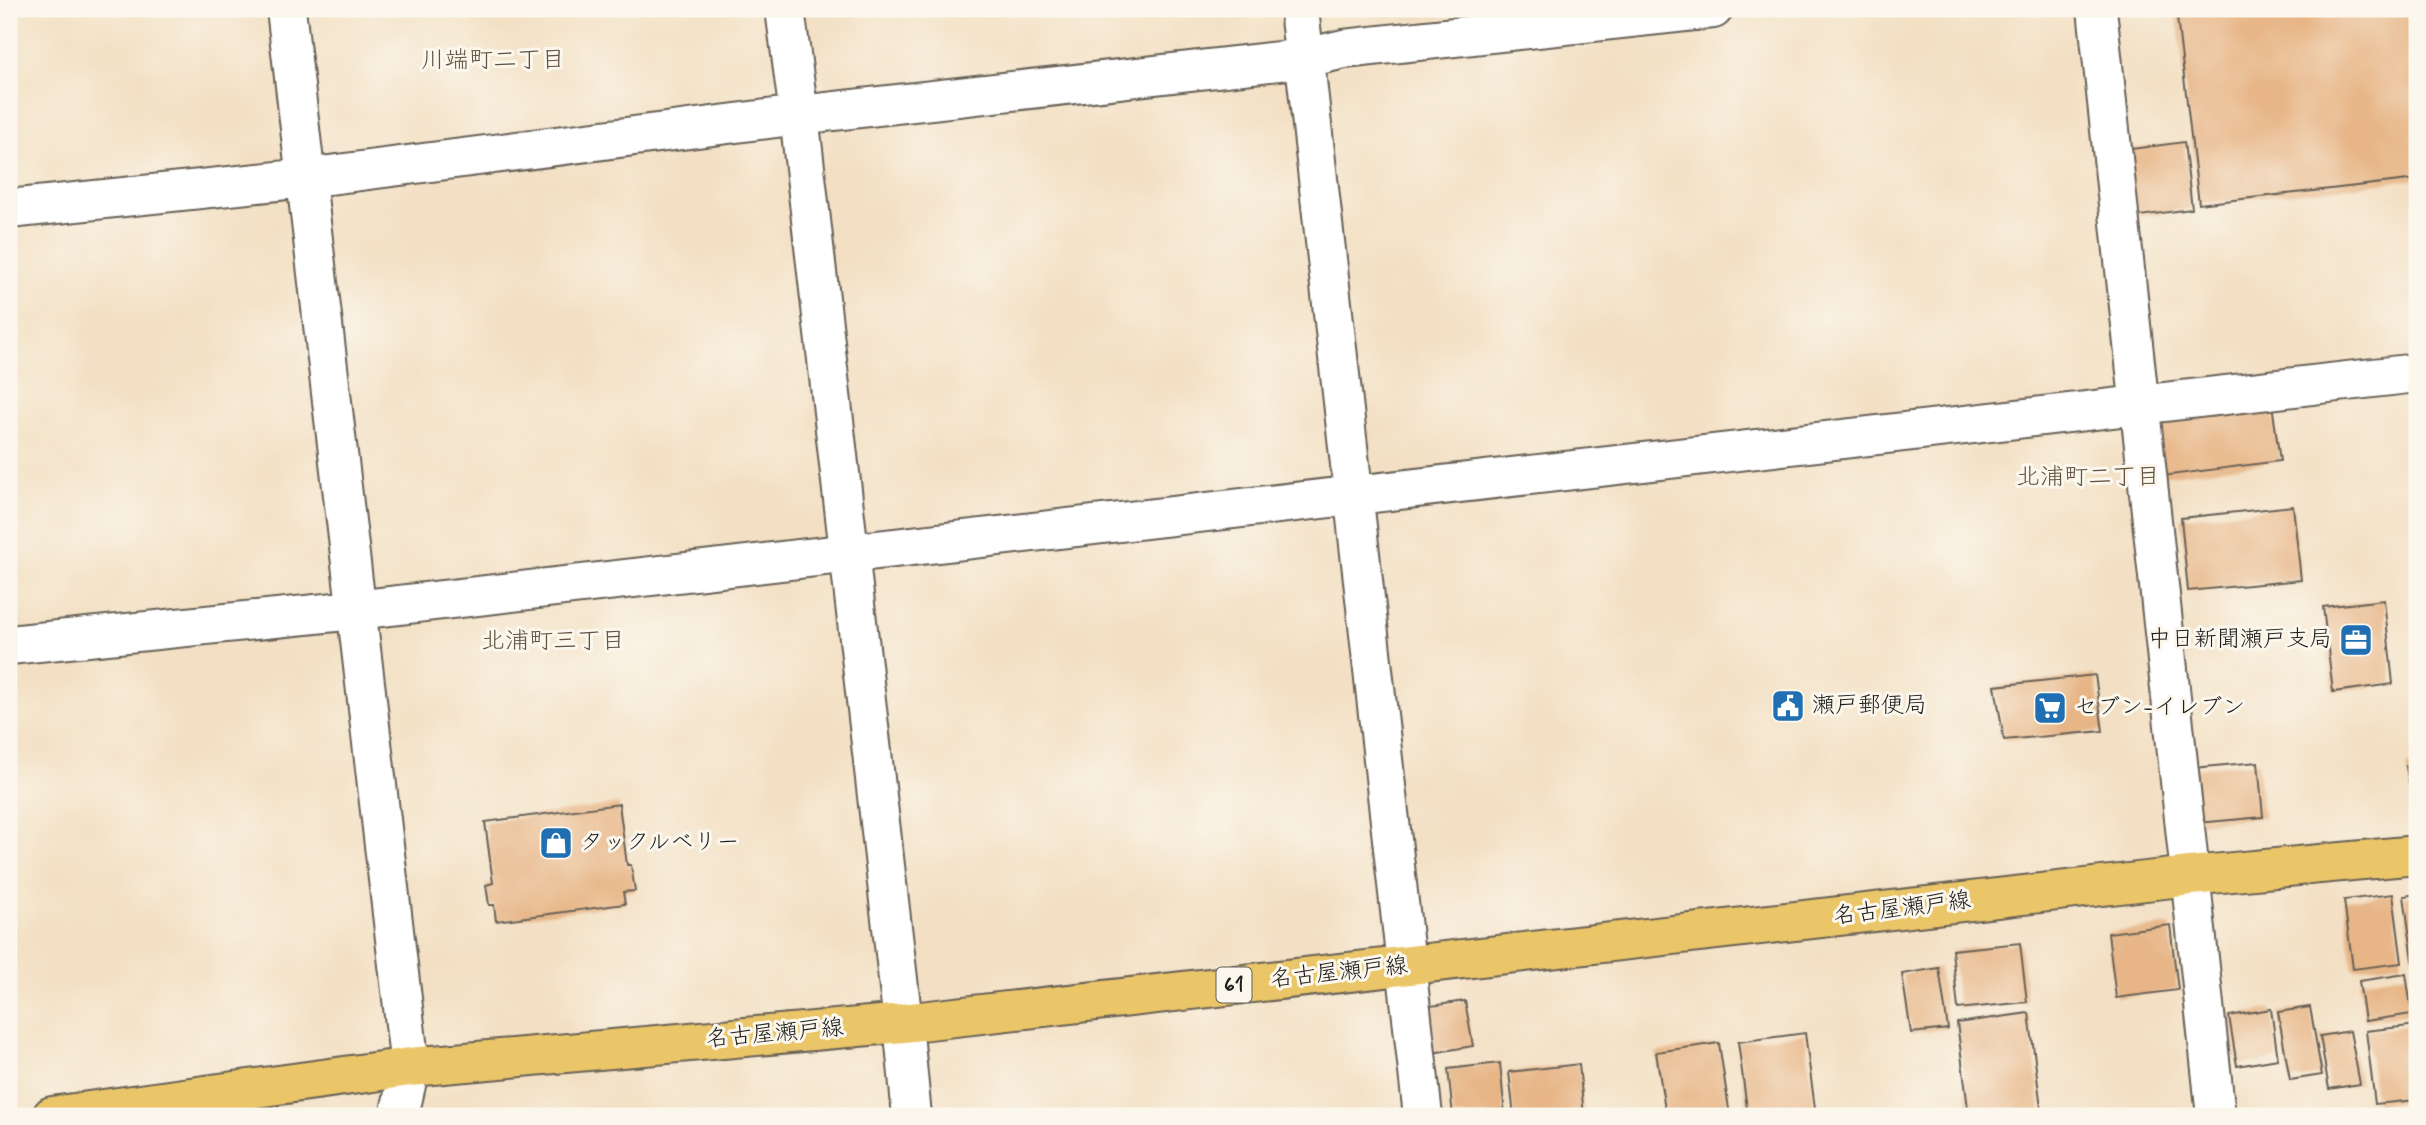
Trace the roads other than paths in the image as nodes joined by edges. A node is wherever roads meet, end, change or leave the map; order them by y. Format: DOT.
graph roads {
  1 [pos="286,9"];
  2 [pos="785,9"];
  3 [pos="1299,9"];
  4 [pos="1713,9"];
  5 [pos="2098,9"];
  6 [pos="1306,58"];
  7 [pos="799,115"];
  8 [pos="306,178"];
  9 [pos="9,209"];
  10 [pos="2417,373"];
  11 [pos="2138,404"];
  12 [pos="1353,495"];
  13 [pos="848,555"];
  14 [pos="355,610"];
  15 [pos="9,645"];
  16 [pos="2417,855"];
  17 [pos="2190,876"];
  18 [pos="1407,966"];
  19 [pos="903,1023"];
  20 [pos="410,1067"];
  21 [pos="52,1116"];
  22 [pos="399,1116"];
  23 [pos="912,1116"];
  24 [pos="1423,1116"];
  25 [pos="2216,1116"];
  1 -- 8 [label="street"];
  2 -- 7 [label="street"];
  3 -- 6 [label="street"];
  4 -- 6 [label="street"];
  5 -- 11 [label="street"];
  6 -- 7 [label="street"];
  6 -- 12 [label="street"];
  7 -- 8 [label="street"];
  7 -- 13 [label="street"];
  8 -- 9 [label="street"];
  8 -- 14 [label="street"];
  10 -- 11 [label="street"];
  11 -- 12 [label="street"];
  11 -- 17 [label="street"];
  12 -- 13 [label="street"];
  12 -- 18 [label="street"];
  13 -- 14 [label="street"];
  13 -- 19 [label="street"];
  14 -- 15 [label="street"];
  14 -- 20 [label="street"];
  16 -- 17 [label="main road, 名古屋瀬戸線 / 61"];
  17 -- 18 [label="main road, 名古屋瀬戸線 / 61"];
  17 -- 25 [label="street"];
  18 -- 19 [label="main road, 名古屋瀬戸線 / 61"];
  18 -- 24 [label="street"];
  19 -- 20 [label="main road, 名古屋瀬戸線 / 61"];
  19 -- 23 [label="street"];
  20 -- 21 [label="main road, 名古屋瀬戸線 / 61"];
  20 -- 22 [label="street"];
}
